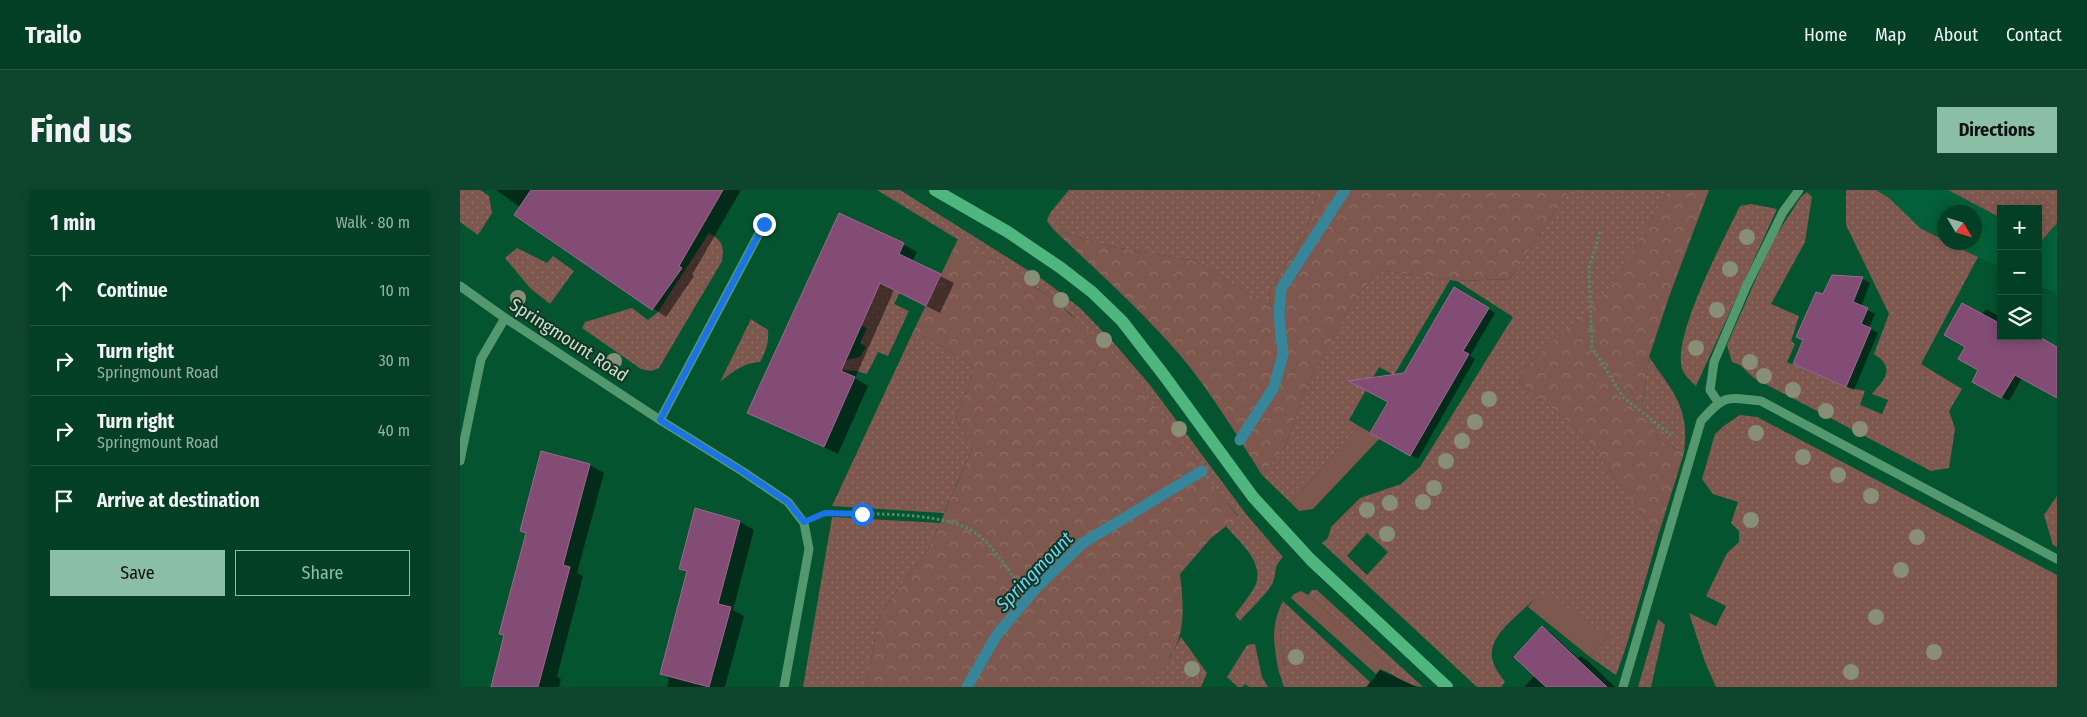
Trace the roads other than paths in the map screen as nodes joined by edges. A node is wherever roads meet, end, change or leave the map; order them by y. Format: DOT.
graph roads {
  1 [pos="935,190"];
  2 [pos="1799,190"];
  3 [pos="764,224"];
  4 [pos="460,286"];
  5 [pos="505,318"];
  6 [pos="1718,402"];
  7 [pos="660,420"];
  8 [pos="460,461"];
  9 [pos="2057,559"];
  10 [pos="784,687"];
  11 [pos="1447,687"];
  12 [pos="1623,687"];
  1 -- 11 [label="main road"];
  2 -- 6 [label="street"];
  3 -- 7 [label="street"];
  4 -- 5 [label="street, Springmount Road"];
  5 -- 7 [label="street, Springmount Road"];
  5 -- 8 [label="street"];
  6 -- 9 [label="street"];
  6 -- 12 [label="street"];
  7 -- 10 [label="street, Springmount Road"];
}
